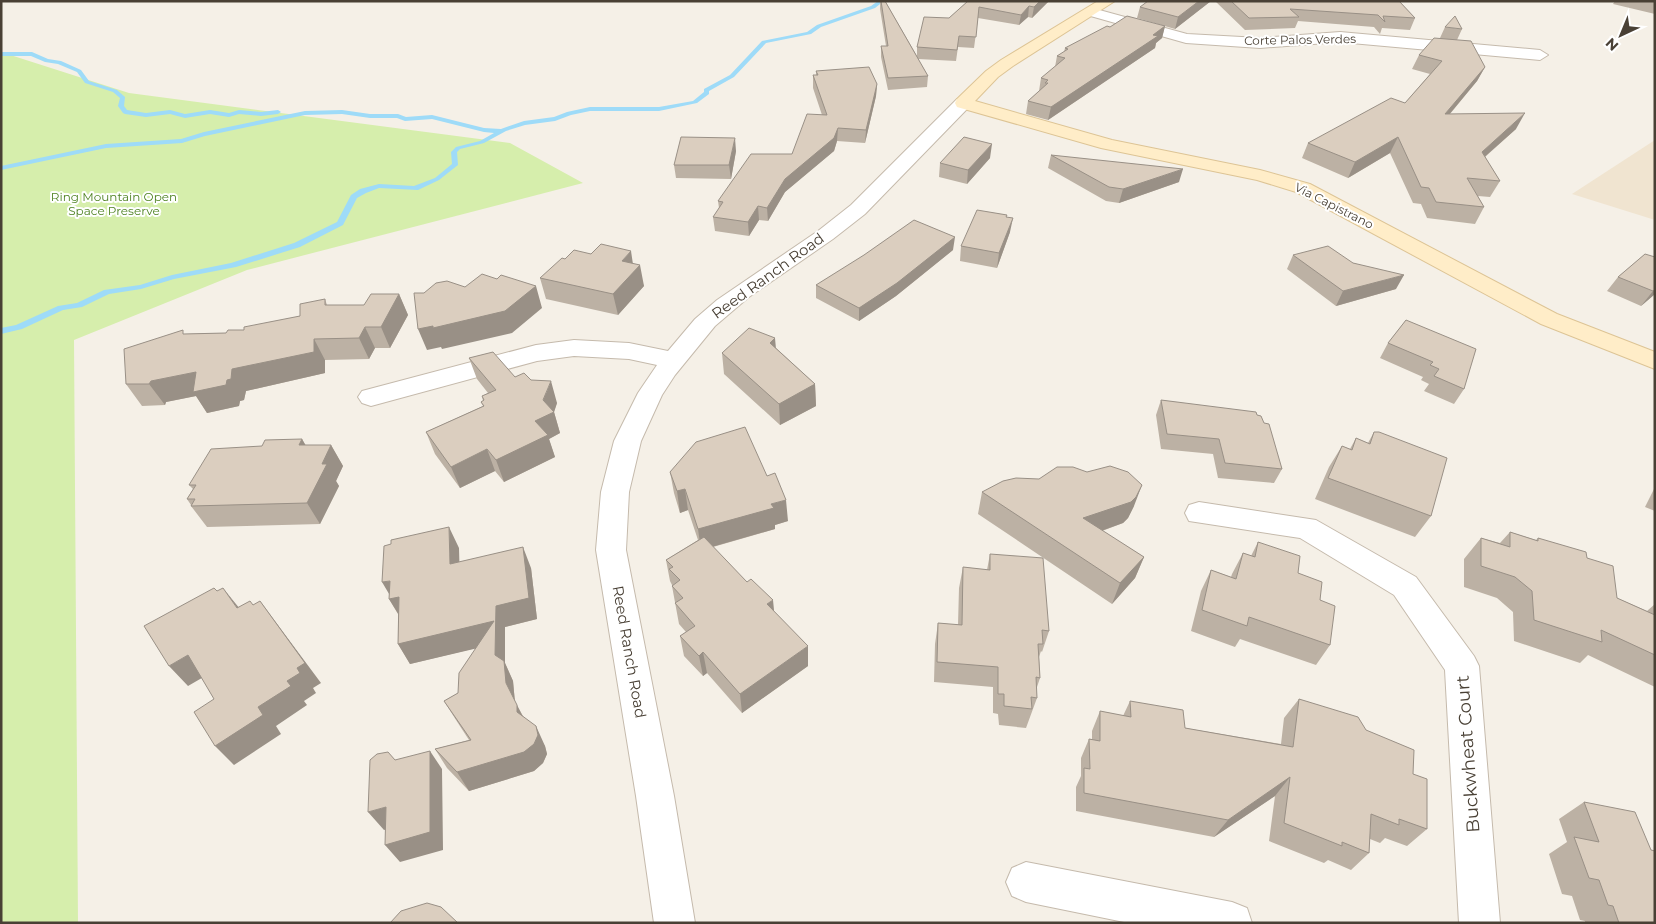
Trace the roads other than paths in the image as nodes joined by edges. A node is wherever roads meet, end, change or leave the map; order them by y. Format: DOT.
graph roads {
  1 [pos="1108,1"];
  2 [pos="1092,12"];
  3 [pos="1540,55"];
  4 [pos="963,103"];
  5 [pos="673,360"];
  6 [pos="1655,360"];
  7 [pos="371,398"];
  8 [pos="1199,514"];
  9 [pos="1026,882"];
  10 [pos="675,923"];
  11 [pos="1232,923"];
  12 [pos="1480,923"];
  1 -- 2 [label="street, Reed Ranch Road"];
  2 -- 3 [label="street, Corte Palos Verdes"];
  2 -- 4 [label="street, Reed Ranch Road"];
  4 -- 5 [label="street, Reed Ranch Road"];
  4 -- 6 [label="street, Via Capistrano"];
  5 -- 7 [label="street"];
  5 -- 10 [label="street, Reed Ranch Road"];
  8 -- 12 [label="street, Buckwheat Court"];
  9 -- 11 [label="street"];
}
